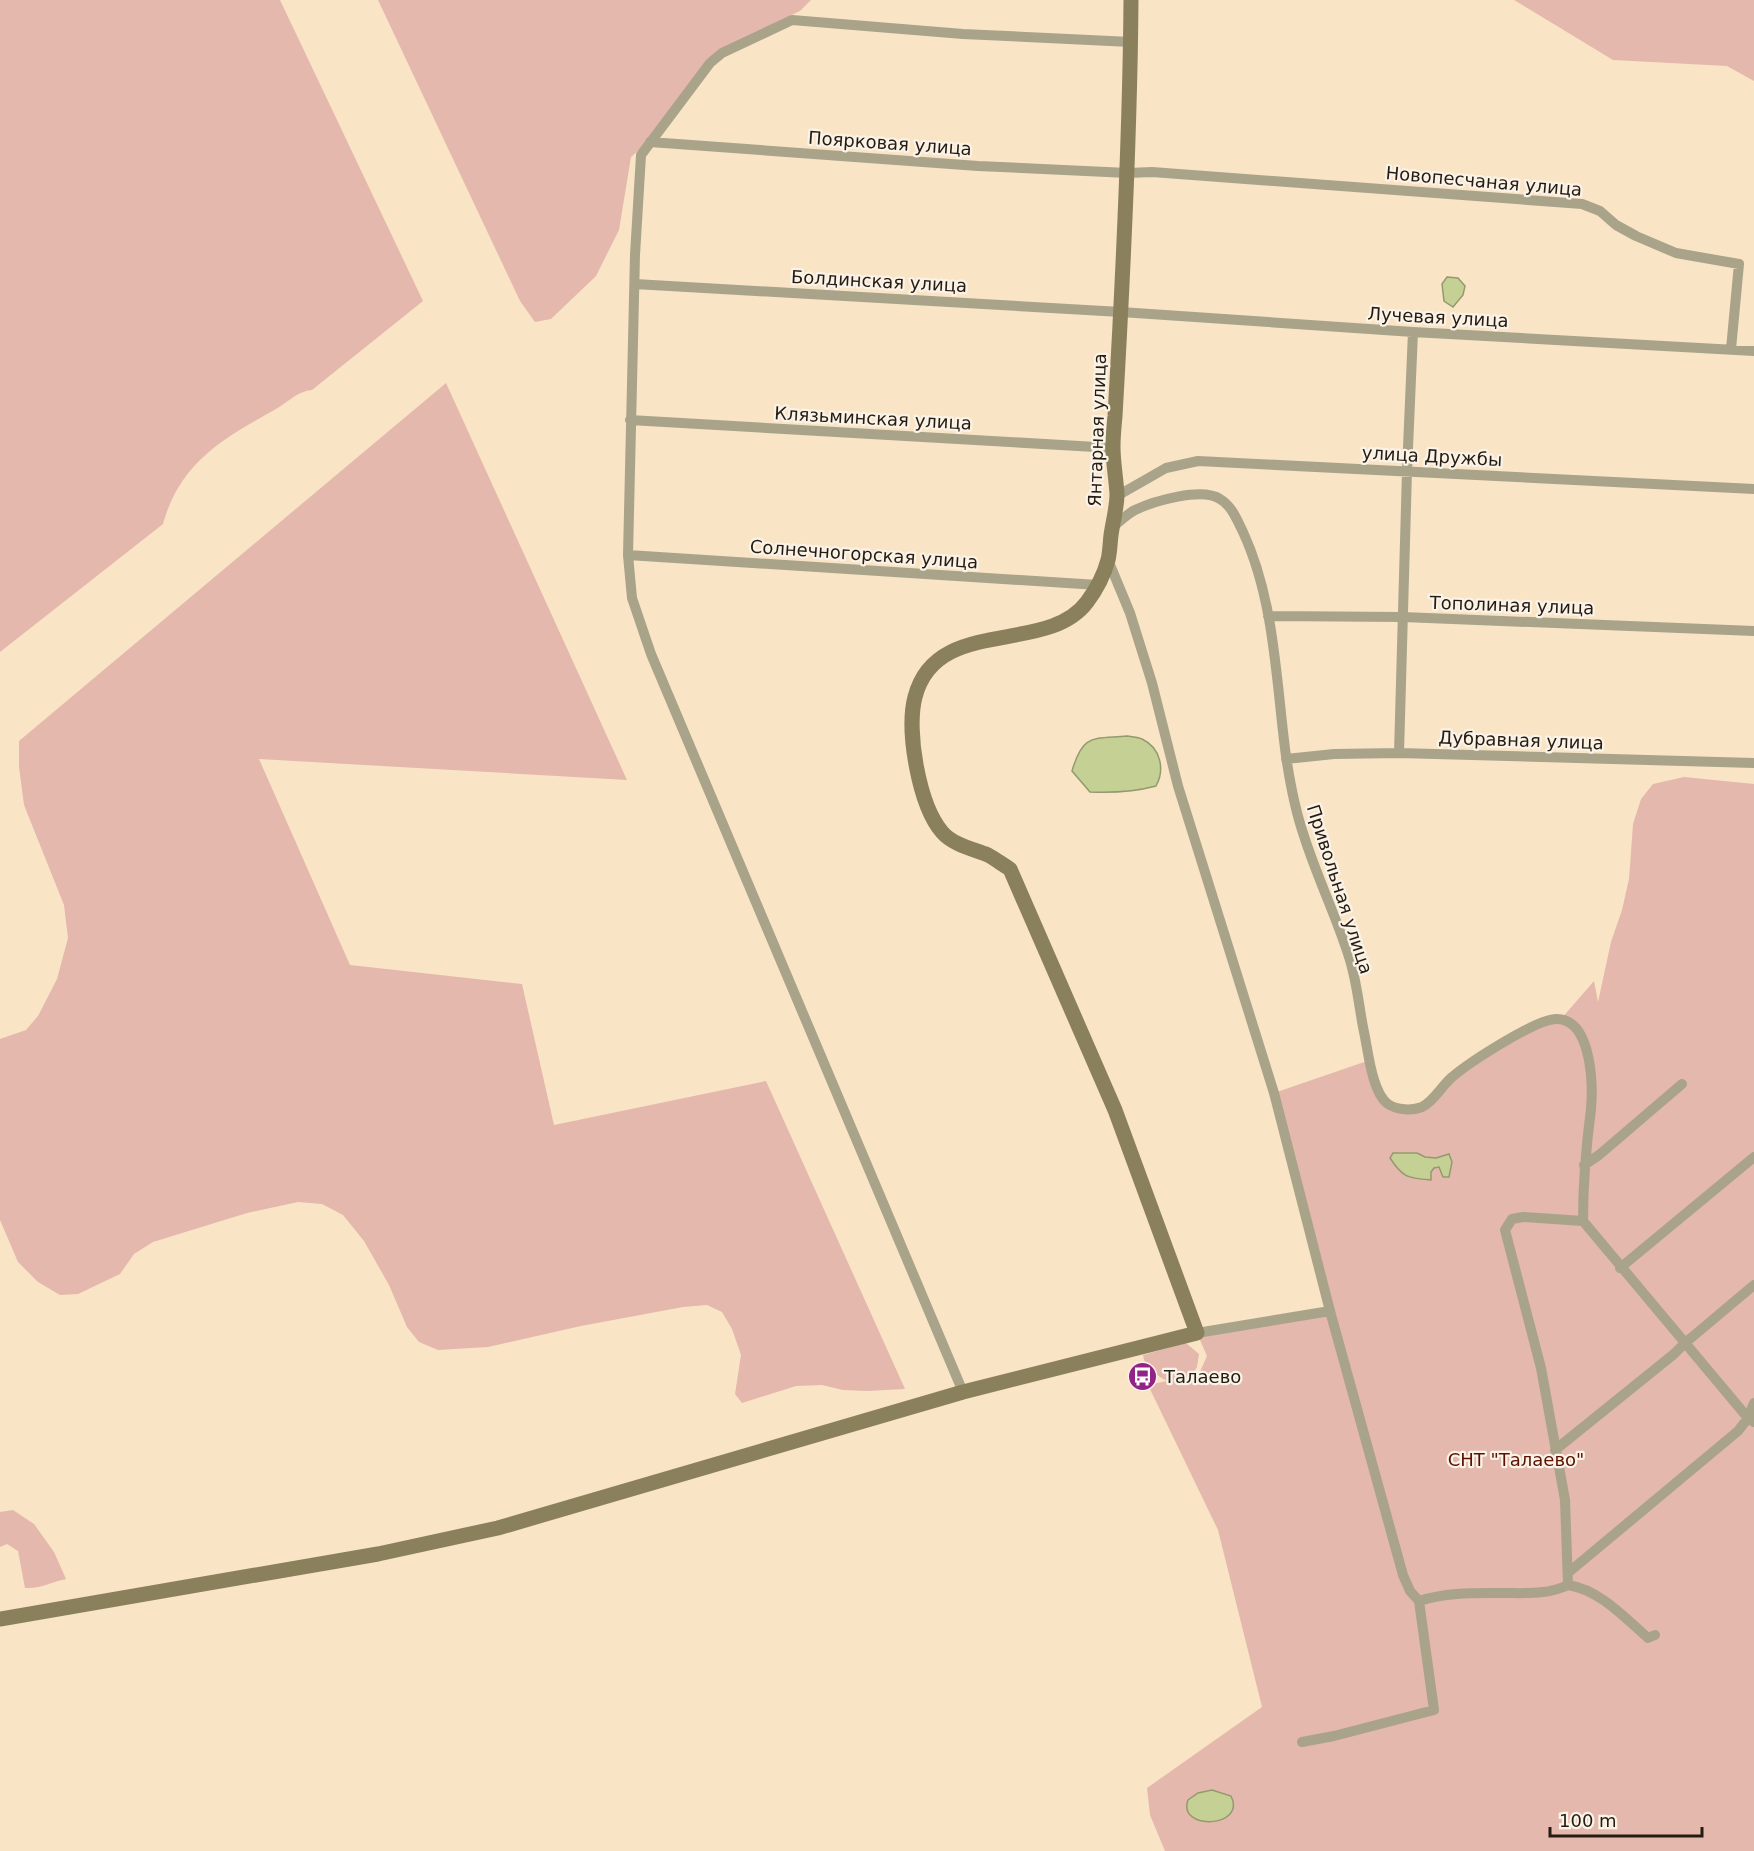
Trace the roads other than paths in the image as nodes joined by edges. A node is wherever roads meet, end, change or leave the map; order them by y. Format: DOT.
graph roads {
  1 [pos="1131,0"];
  2 [pos="1131,42"];
  3 [pos="650,142"];
  4 [pos="1128,173"];
  5 [pos="634,284"];
  6 [pos="1121,312"];
  7 [pos="1413,332"];
  8 [pos="1731,349"];
  9 [pos="1754,351"];
  10 [pos="630,420"];
  11 [pos="1113,448"];
  12 [pos="1407,471"];
  13 [pos="1754,489"];
  14 [pos="1117,496"];
  15 [pos="1112,528"];
  16 [pos="628,555"];
  17 [pos="1108,560"];
  18 [pos="1098,585"];
  19 [pos="1268,616"];
  20 [pos="1403,617"];
  21 [pos="1754,631"];
  22 [pos="1400,753"];
  23 [pos="1286,759"];
  24 [pos="1754,763"];
  25 [pos="1682,1084"];
  26 [pos="1754,1157"];
  27 [pos="1584,1165"];
  28 [pos="1583,1221"];
  29 [pos="1620,1268"];
  30 [pos="1754,1285"];
  31 [pos="1330,1311"];
  32 [pos="1197,1333"];
  33 [pos="1685,1343"];
  34 [pos="963,1392"];
  35 [pos="1754,1403"];
  36 [pos="1751,1420"];
  37 [pos="1555,1450"];
  38 [pos="1569,1572"];
  39 [pos="1568,1585"];
  40 [pos="1419,1601"];
  41 [pos="0,1619"];
  42 [pos="1655,1635"];
  43 [pos="1302,1742"];
  1 -- 2 [label="street, Янтарная улица"];
  2 -- 3 [label="street"];
  2 -- 4 [label="street, Янтарная улица"];
  3 -- 4 [label="street, Поярковая улица"];
  3 -- 5 [label="street"];
  4 -- 6 [label="street, Янтарная улица"];
  4 -- 8 [label="street, Новопесчаная улица"];
  5 -- 6 [label="street, Болдинская улица"];
  5 -- 10 [label="street"];
  6 -- 7 [label="street, Лучевая улица"];
  6 -- 11 [label="street, Янтарная улица"];
  7 -- 8 [label="street, Лучевая улица"];
  7 -- 12 [label="street"];
  8 -- 9 [label="street, Лучевая улица"];
  10 -- 11 [label="street, Клязьминская улица"];
  10 -- 16 [label="street"];
  11 -- 14 [label="street, Янтарная улица"];
  12 -- 13 [label="street, улица Дружбы"];
  12 -- 14 [label="street, улица Дружбы"];
  12 -- 20 [label="street"];
  14 -- 15 [label="street, Янтарная улица"];
  15 -- 17 [label="street, Янтарная улица"];
  15 -- 19 [label="street, Привольная улица"];
  16 -- 18 [label="street, Солнечногорская улица"];
  16 -- 34 [label="street"];
  17 -- 18 [label="street, Янтарная улица"];
  17 -- 31 [label="street"];
  18 -- 32 [label="street, Янтарная улица"];
  19 -- 20 [label="street, Тополиная улица"];
  19 -- 23 [label="street, Привольная улица"];
  20 -- 21 [label="street, Тополиная улица"];
  20 -- 22 [label="street"];
  22 -- 23 [label="street, Дубравная улица"];
  22 -- 24 [label="street, Дубравная улица"];
  23 -- 27 [label="street, Привольная улица"];
  25 -- 27 [label="street"];
  26 -- 29 [label="street"];
  27 -- 28 [label="street"];
  28 -- 29 [label="street"];
  28 -- 37 [label="street"];
  29 -- 33 [label="street"];
  30 -- 33 [label="street"];
  31 -- 32 [label="street"];
  31 -- 40 [label="street"];
  32 -- 34 [label="street"];
  33 -- 36 [label="street"];
  33 -- 37 [label="street"];
  34 -- 41 [label="street"];
  35 -- 36 [label="street"];
  36 -- 38 [label="street"];
  37 -- 38 [label="street"];
  38 -- 39 [label="street"];
  39 -- 40 [label="street"];
  39 -- 42 [label="street"];
  40 -- 43 [label="street"];
}
